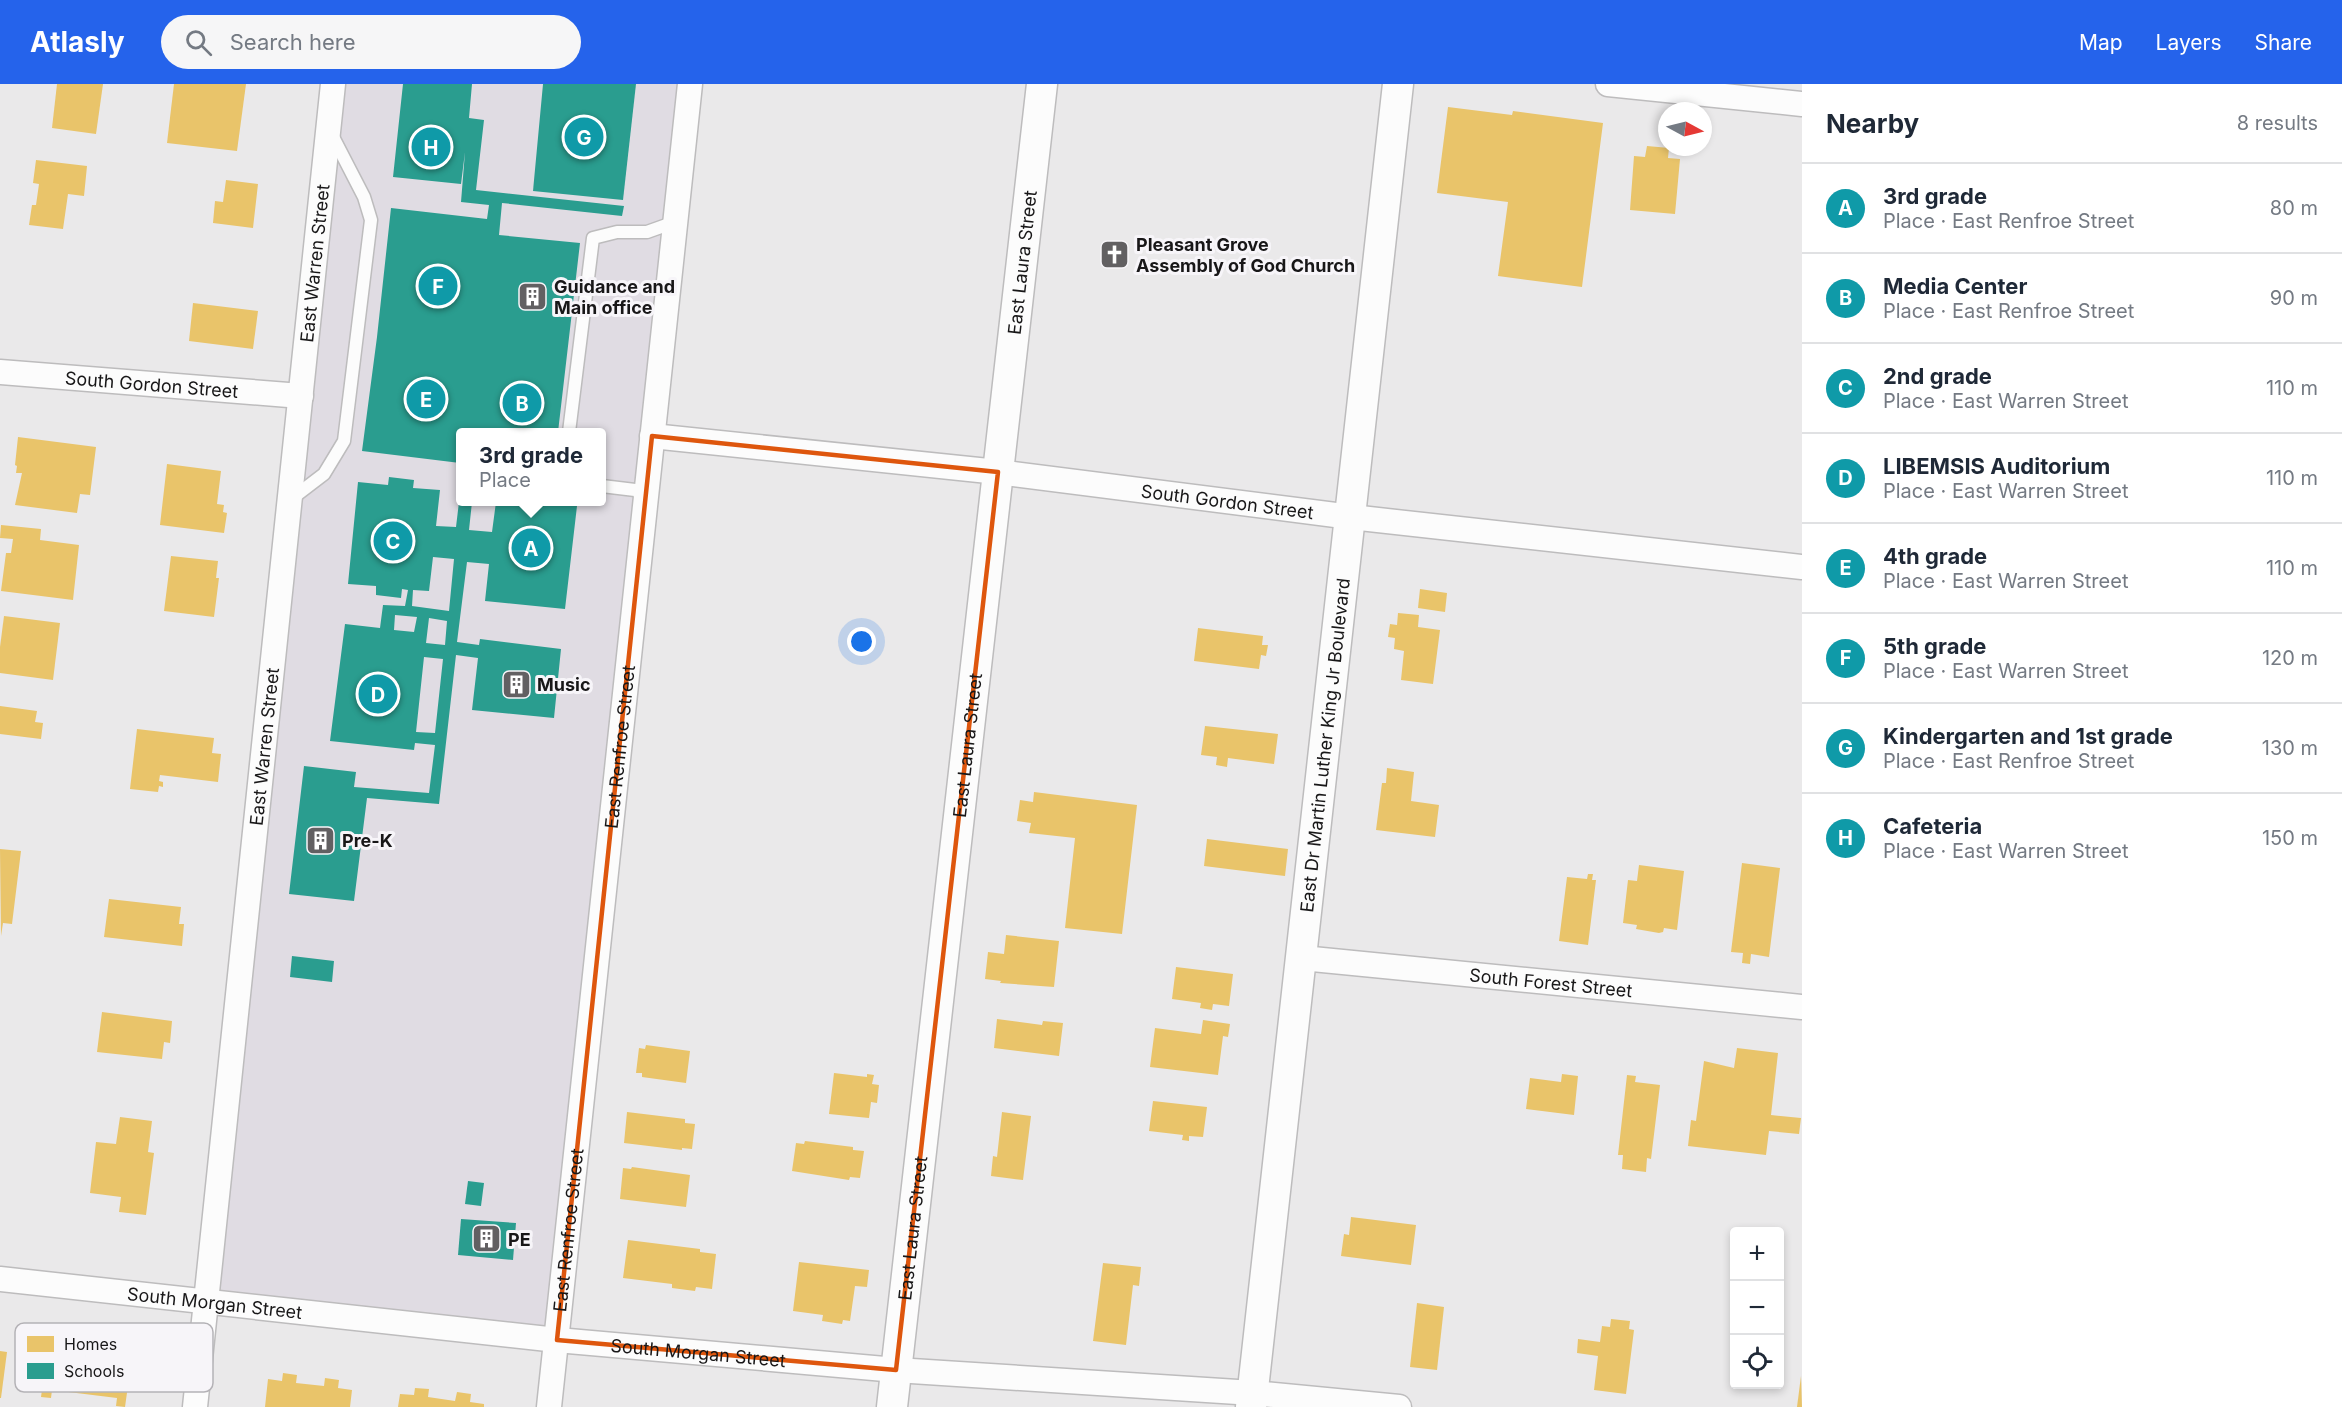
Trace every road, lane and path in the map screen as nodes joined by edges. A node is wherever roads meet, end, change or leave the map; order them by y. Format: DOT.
graph roads {
  1 [pos="333,84"];
  2 [pos="690,84"];
  3 [pos="1042,84"];
  4 [pos="1398,84"];
  5 [pos="1608,84"];
  6 [pos="1802,104"];
  7 [pos="329,129"];
  8 [pos="675,222"];
  9 [pos="0,372"];
  10 [pos="301,396"];
  11 [pos="569,428"];
  12 [pos="652,436"];
  13 [pos="998,472"];
  14 [pos="606,486"];
  15 [pos="646,498"];
  16 [pos="290,500"];
  17 [pos="1351,517"];
  18 [pos="1802,567"];
  19 [pos="1302,958"];
  20 [pos="1802,1007"];
  21 [pos="0,1279"];
  22 [pos="207,1302"];
  23 [pos="205,1323"];
  24 [pos="556,1340"];
  25 [pos="896,1370"];
  26 [pos="197,1392"];
  27 [pos="1252,1400"];
  28 [pos="195,1407"];
  29 [pos="549,1407"];
  30 [pos="892,1407"];
  31 [pos="1399,1407"];
  1 -- 7 [label="street, East Warren Street"];
  2 -- 8 [label="street, East Renfroe Street"];
  3 -- 13 [label="street, East Laura Street"];
  4 -- 17 [label="street, East Dr Martin Luther King Jr Boulevard"];
  5 -- 6 [label="street"];
  7 -- 10 [label="street, East Warren Street"];
  7 -- 16 [label="lane"];
  8 -- 11 [label="lane"];
  8 -- 12 [label="street, East Renfroe Street"];
  9 -- 10 [label="street, South Gordon Street"];
  10 -- 16 [label="street, East Warren Street"];
  12 -- 13 [label="street, South Gordon Street"];
  12 -- 15 [label="street, East Renfroe Street"];
  13 -- 17 [label="street, South Gordon Street"];
  13 -- 25 [label="street, East Laura Street"];
  14 -- 15 [label="lane"];
  15 -- 24 [label="street, East Renfroe Street"];
  16 -- 22 [label="street, East Warren Street"];
  17 -- 18 [label="street, South Gordon Street"];
  17 -- 19 [label="street, East Dr Martin Luther King Jr Boulevard"];
  19 -- 20 [label="street, South Forest Street"];
  19 -- 27 [label="street, East Dr Martin Luther King Jr Boulevard"];
  21 -- 22 [label="street, South Morgan Street"];
  22 -- 23 [label="street, East Warren Street"];
  22 -- 24 [label="street, South Morgan Street"];
  24 -- 25 [label="street, South Morgan Street"];
  24 -- 29 [label="street, East Renfroe Street"];
  25 -- 27 [label="street, South Morgan Street"];
  25 -- 30 [label="street, East Laura Street"];
  26 -- 28 [label="street, East Warren Street"];
  27 -- 31 [label="street, South Morgan Street"];
}
